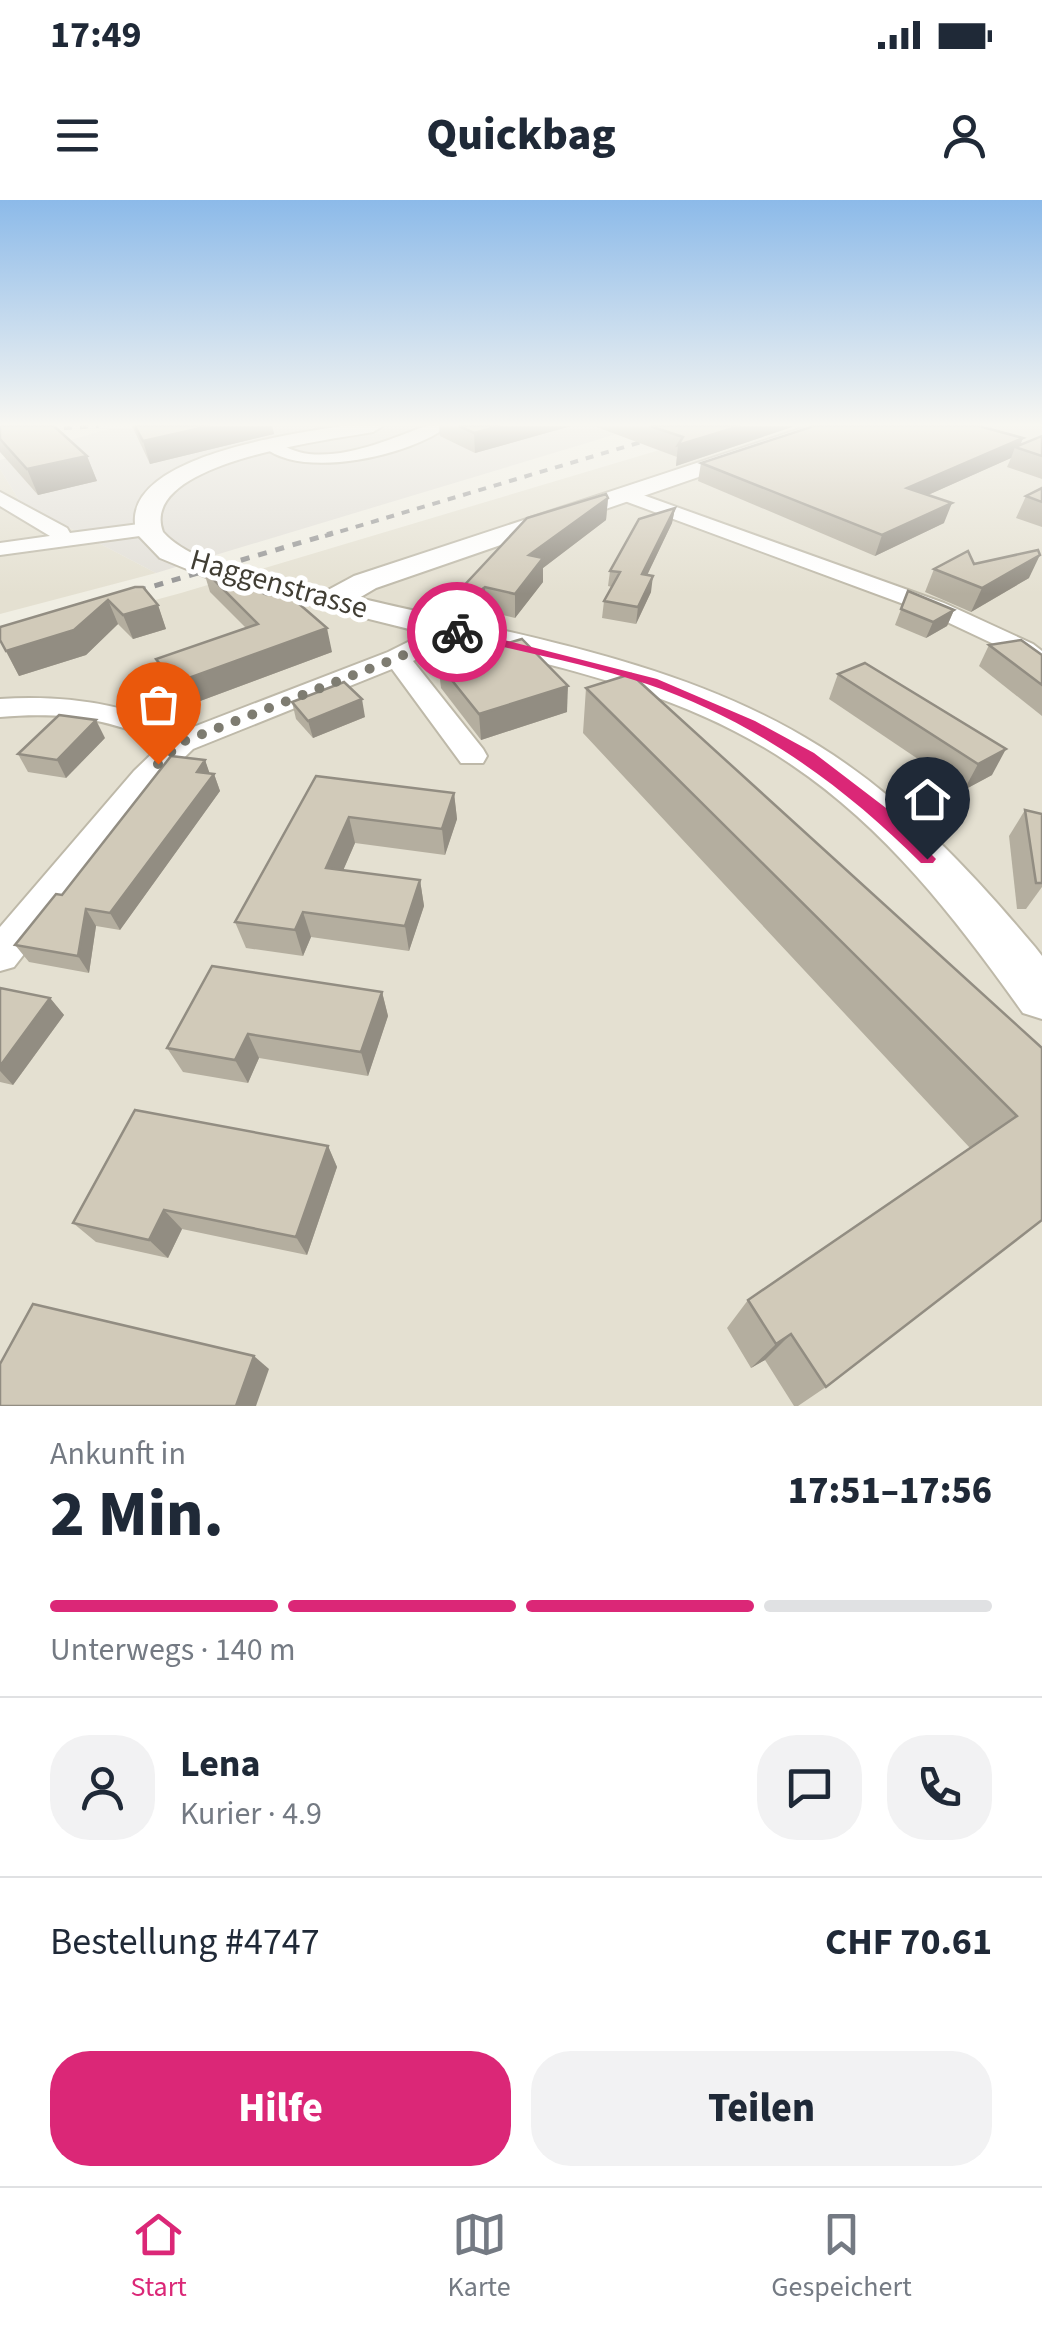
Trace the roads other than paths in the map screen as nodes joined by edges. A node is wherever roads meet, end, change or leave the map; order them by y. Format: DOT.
graph roads {
  1 [pos="173,482"];
  2 [pos="662,482"];
  3 [pos="629,496"];
  4 [pos="0,498"];
  5 [pos="146,529"];
  6 [pos="62,541"];
  7 [pos="0,549"];
  8 [pos="333,600"];
  9 [pos="446,630"];
  10 [pos="1036,650"];
  11 [pos="397,658"];
  12 [pos="0,708"];
  13 [pos="182,742"];
  14 [pos="472,756"];
  15 [pos="0,955"];
  16 [pos="1042,996"];
  1 -- 5 [label="street"];
  2 -- 3 [label="street"];
  3 -- 8 [label="street"];
  3 -- 10 [label="street"];
  4 -- 6 [label="street"];
  5 -- 6 [label="street"];
  5 -- 8 [label="street, Haggenstrasse"];
  6 -- 7 [label="street"];
  8 -- 9 [label="street, Haggenstrasse"];
  9 -- 11 [label="street"];
  9 -- 16 [label="street, Haggenstrasse"];
  11 -- 13 [label="street"];
  11 -- 14 [label="street"];
  12 -- 13 [label="street"];
  13 -- 15 [label="street"];
}
